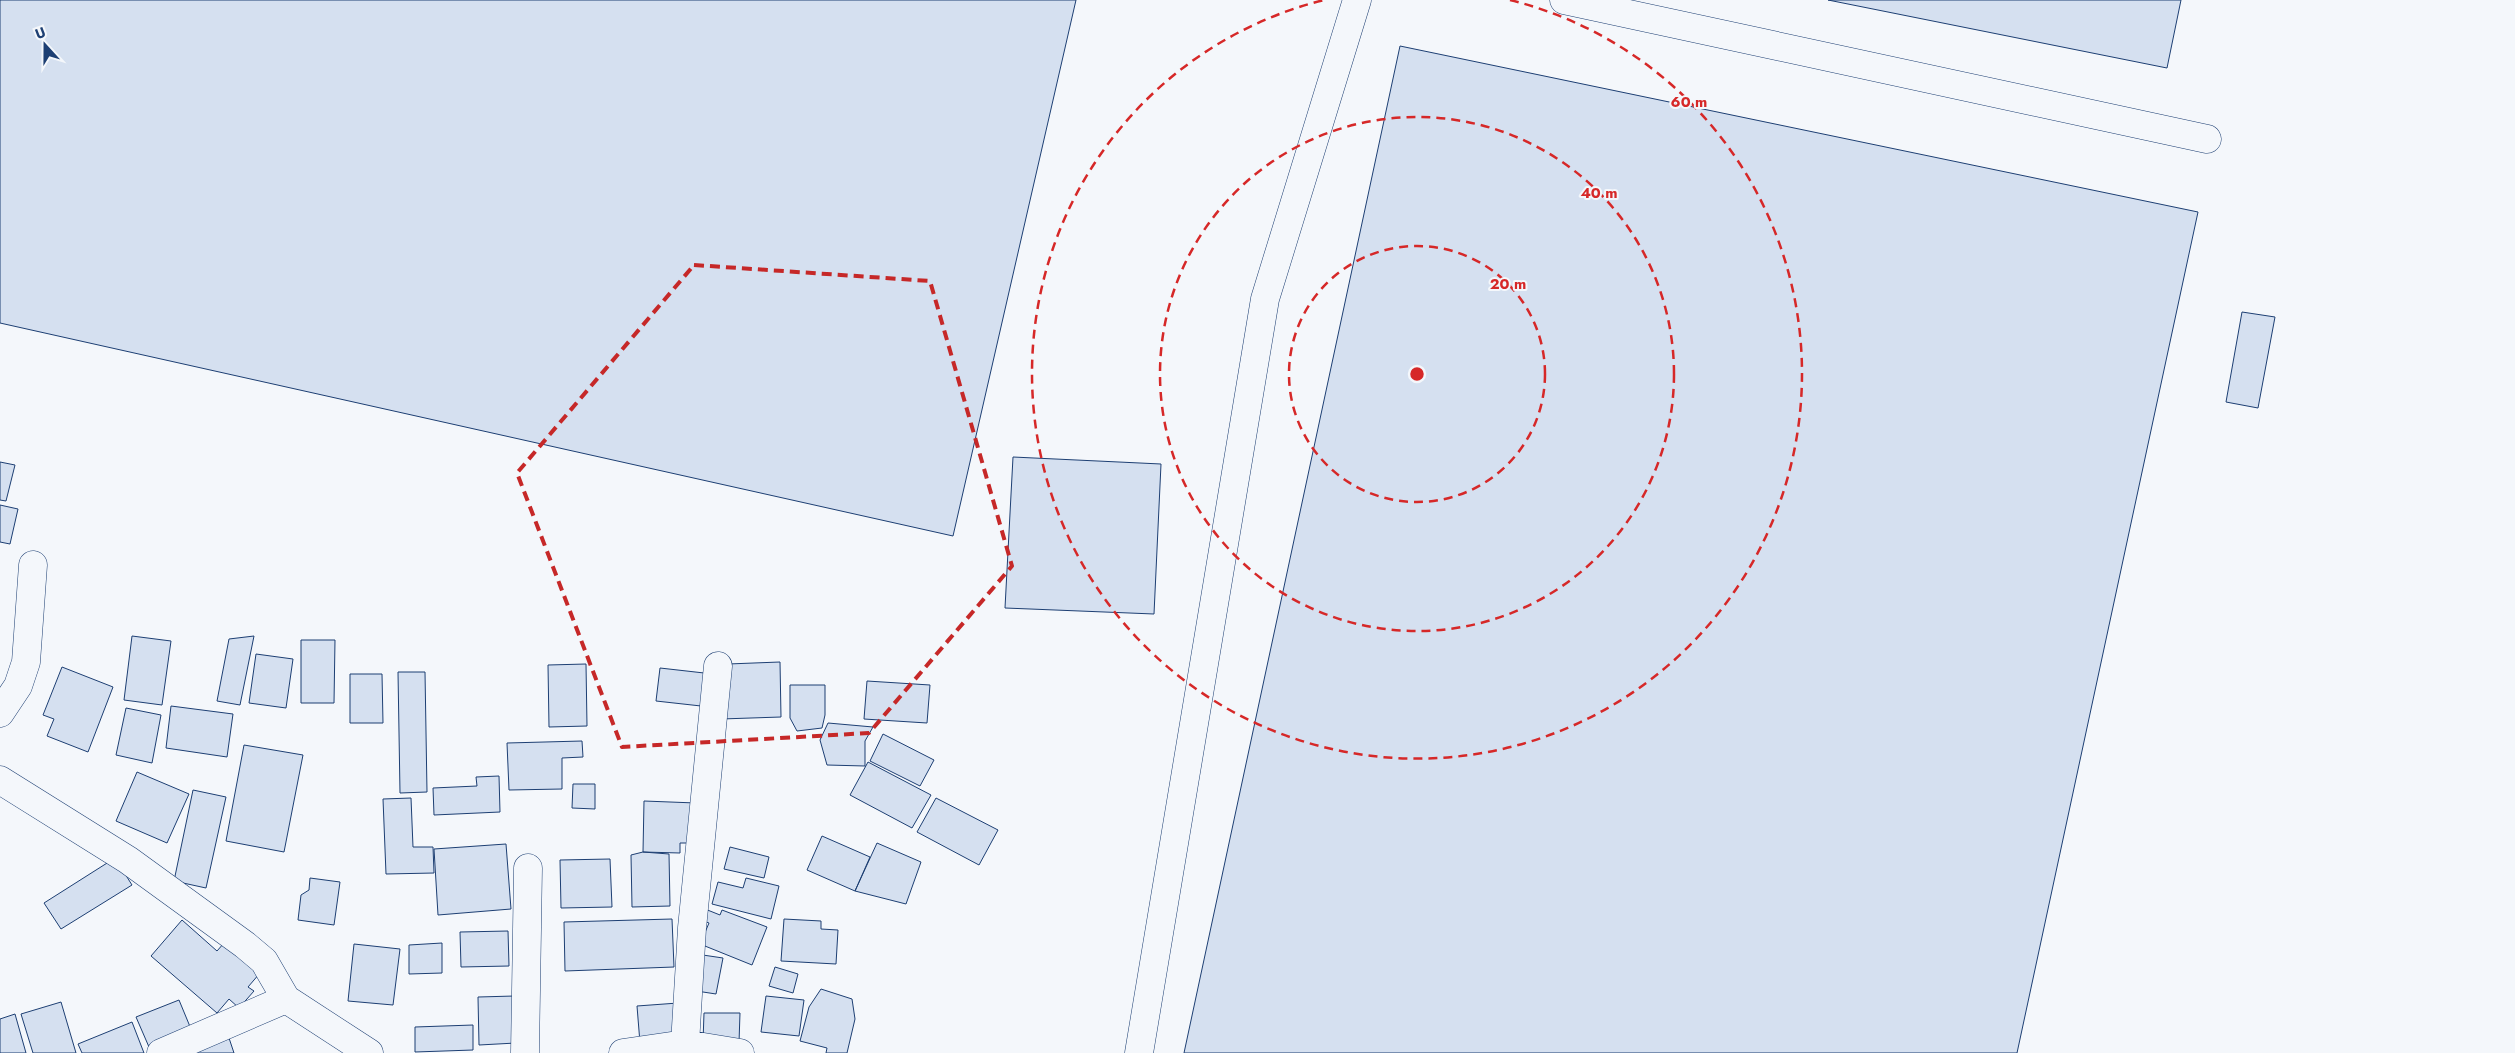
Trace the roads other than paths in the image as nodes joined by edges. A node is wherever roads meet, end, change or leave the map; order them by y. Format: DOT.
graph roads {
  1 [pos="1357,0"];
  2 [pos="1564,0"];
  3 [pos="2207,139"];
  4 [pos="33,565"];
  5 [pos="718,666"];
  6 [pos="0,713"];
  7 [pos="0,780"];
  8 [pos="528,868"];
  9 [pos="286,999"];
  10 [pos="686,1049"];
  11 [pos="161,1053"];
  12 [pos="369,1053"];
  13 [pos="525,1053"];
  14 [pos="624,1053"];
  15 [pos="740,1053"];
  16 [pos="1139,1053"];
  1 -- 16 [label="street"];
  2 -- 3 [label="street"];
  4 -- 6 [label="street"];
  5 -- 10 [label="street"];
  7 -- 9 [label="street"];
  8 -- 13 [label="street"];
  9 -- 11 [label="street"];
  9 -- 12 [label="street"];
  10 -- 14 [label="street"];
  10 -- 15 [label="street"];
}
